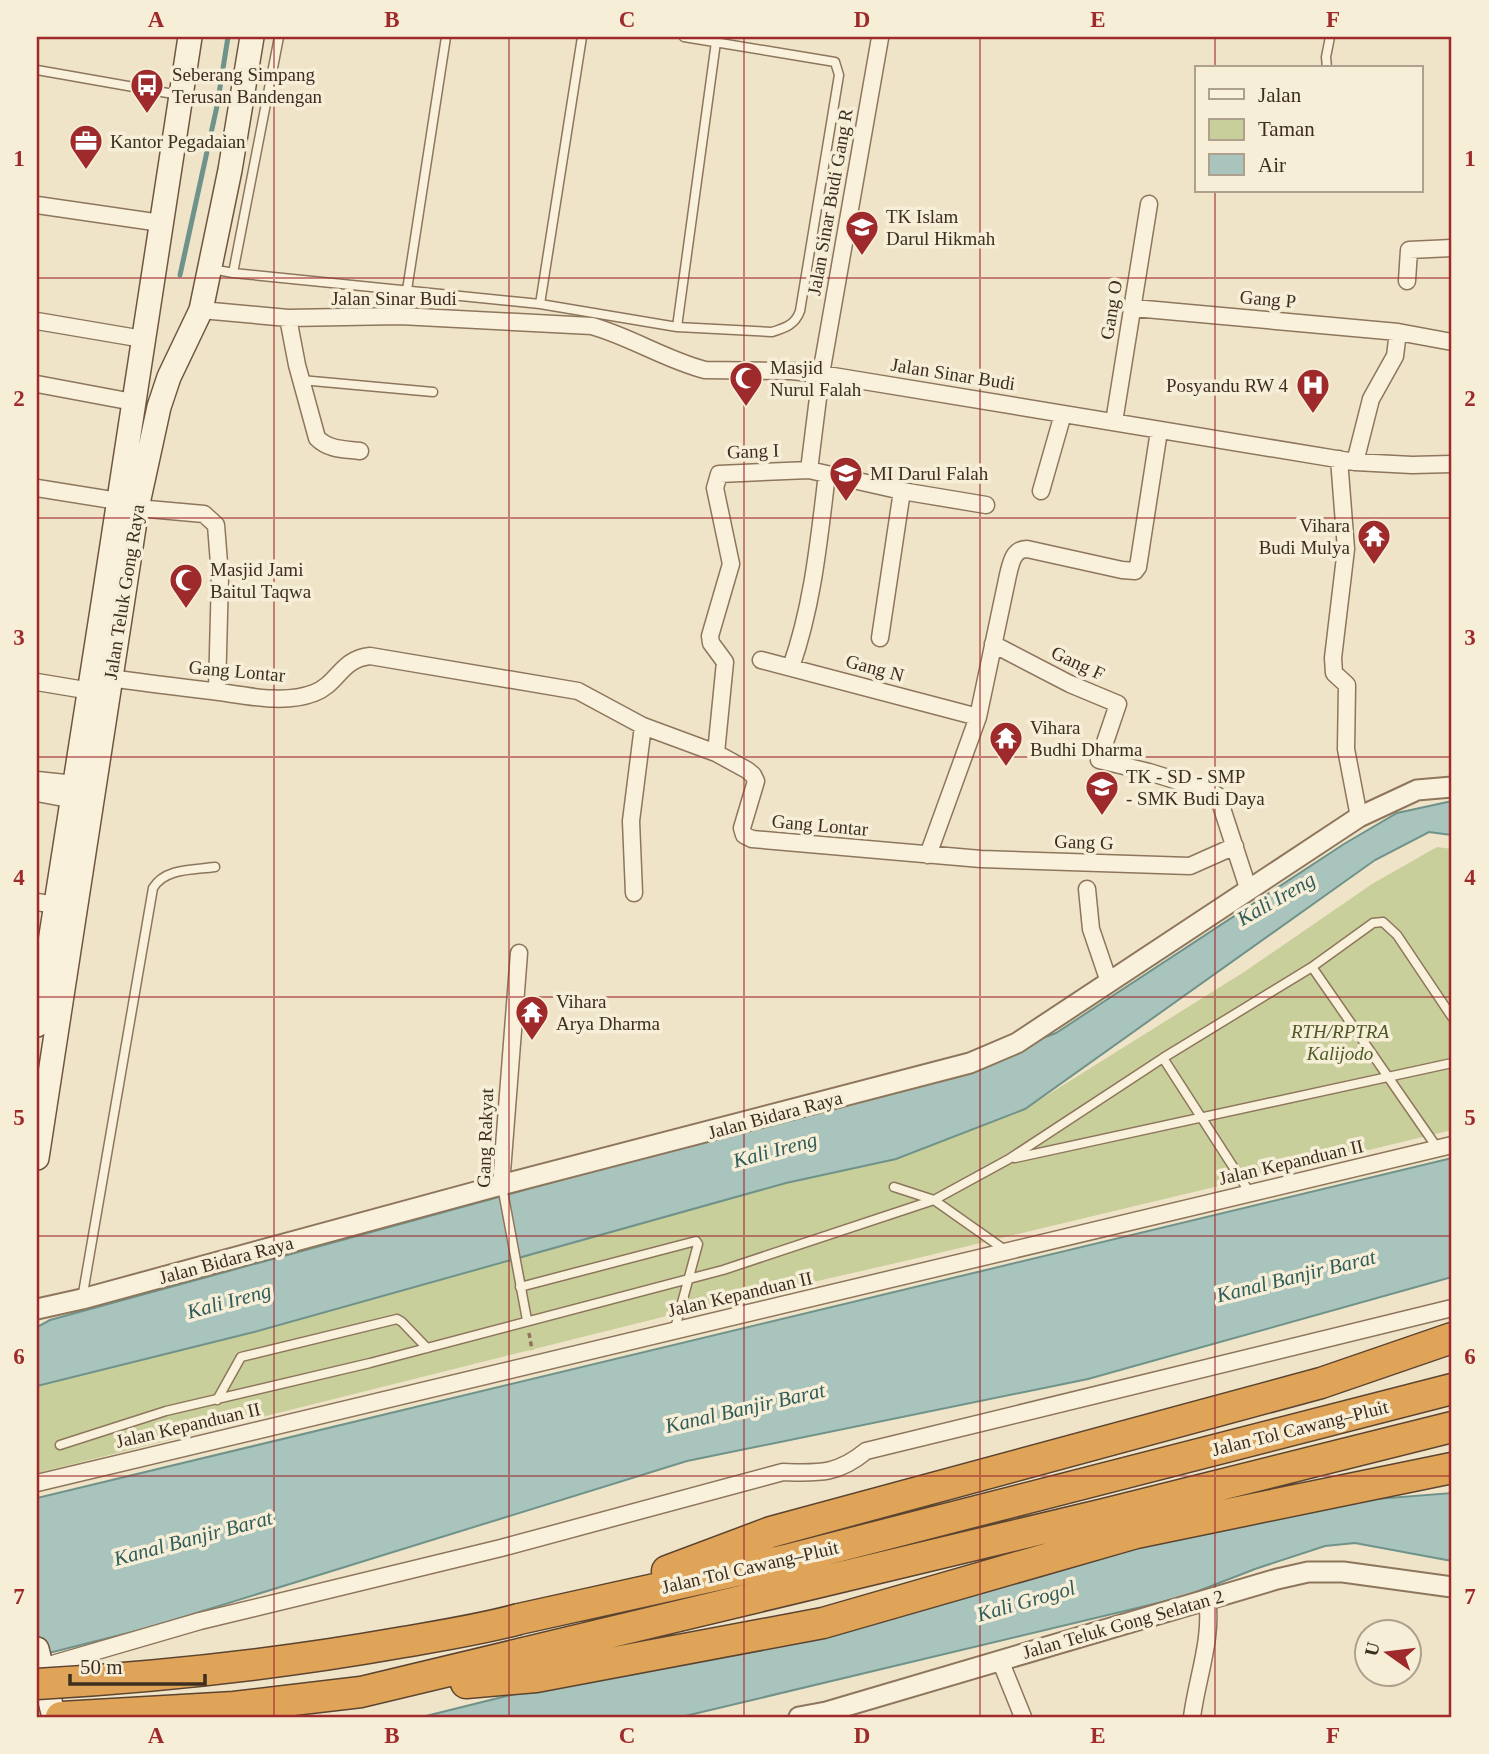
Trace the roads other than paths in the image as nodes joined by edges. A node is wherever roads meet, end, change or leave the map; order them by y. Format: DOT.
graph roads {
  1 [pos="190,37"];
  2 [pos="252,37"];
  3 [pos="279,37"];
  4 [pos="446,37"];
  5 [pos="582,37"];
  6 [pos="684,37"];
  7 [pos="1330,37"];
  8 [pos="880,38"];
  9 [pos="716,42"];
  10 [pos="1327,66"];
  11 [pos="37,70"];
  12 [pos="181,95"];
  13 [pos="1149,204"];
  14 [pos="37,205"];
  15 [pos="161,223"];
  16 [pos="1452,248"];
  17 [pos="222,271"];
  18 [pos="1407,281"];
  19 [pos="407,290"];
  20 [pos="540,304"];
  21 [pos="1134,308"];
  22 [pos="201,310"];
  23 [pos="288,318"];
  24 [pos="37,321"];
  25 [pos="677,327"];
  26 [pos="1398,332"];
  27 [pos="143,339"];
  28 [pos="1452,342"];
  29 [pos="138,370"];
  30 [pos="821,374"];
  31 [pos="169,377"];
  32 [pos="301,380"];
  33 [pos="37,384"];
  34 [pos="433,392"];
  35 [pos="133,402"];
  36 [pos="1063,414"];
  37 [pos="1114,422"];
  38 [pos="1159,431"];
  39 [pos="360,451"];
  40 [pos="1347,460"];
  41 [pos="1452,464"];
  42 [pos="809,470"];
  43 [pos="827,474"];
  44 [pos="37,488"];
  45 [pos="902,491"];
  46 [pos="1041,491"];
  47 [pos="127,504"];
  48 [pos="986,505"];
  49 [pos="880,638"];
  50 [pos="993,644"];
  51 [pos="761,660"];
  52 [pos="791,667"];
  53 [pos="111,678"];
  54 [pos="37,682"];
  55 [pos="91,691"];
  56 [pos="217,691"];
  57 [pos="978,717"];
  58 [pos="643,726"];
  59 [pos="716,752"];
  60 [pos="37,780"];
  61 [pos="1452,787"];
  62 [pos="75,792"];
  63 [pos="37,793"];
  64 [pos="1359,817"];
  65 [pos="1235,846"];
  66 [pos="928,855"];
  67 [pos="215,867"];
  68 [pos="1087,889"];
  69 [pos="1249,891"];
  70 [pos="634,893"];
  71 [pos="56,905"];
  72 [pos="519,953"];
  73 [pos="1312,967"];
  74 [pos="1109,982"];
  75 [pos="1452,1017"];
  76 [pos="37,1025"];
  77 [pos="1163,1058"];
  78 [pos="1452,1063"];
  79 [pos="1390,1077"];
  80 [pos="1203,1117"];
  81 [pos="1445,1147"];
  82 [pos="37,1158"];
  83 [pos="1009,1159"];
  84 [pos="894,1187"];
  85 [pos="502,1188"];
  86 [pos="1250,1194"];
  87 [pos="934,1200"];
  88 [pos="1007,1252"];
  89 [pos="688,1279"];
  90 [pos="520,1287"];
  91 [pos="82,1299"];
  92 [pos="37,1308"];
  93 [pos="1452,1308"];
  94 [pos="527,1321"];
  95 [pos="674,1332"];
  96 [pos="1452,1338"];
  97 [pos="427,1348"];
  98 [pos="1452,1389"];
  99 [pos="218,1400"];
  100 [pos="1452,1427"];
  101 [pos="60,1445"];
  102 [pos="1452,1468"];
  103 [pos="37,1483"];
  104 [pos="1452,1587"];
  105 [pos="1207,1600"];
  106 [pos="568,1608"];
  107 [pos="1000,1660"];
  108 [pos="44,1690"];
  109 [pos="361,1692"];
  110 [pos="826,1714"];
  111 [pos="799,1717"];
  112 [pos="1023,1717"];
  113 [pos="1192,1717"];
  1 -- 12 [label="main road, Jalan Teluk Gong Raya"];
  2 -- 17 [label="main road, Jalan Teluk Gong Raya"];
  3 -- 17 [label="lane"];
  4 -- 19 [label="lane"];
  5 -- 20 [label="lane"];
  6 -- 9 [label="lane"];
  7 -- 10 [label="lane"];
  8 -- 30 [label="street, Jalan Sinar Budi Gang R"];
  9 -- 25 [label="lane"];
  9 -- 25 [label="lane"];
  11 -- 12 [label="lane"];
  12 -- 15 [label="main road, Jalan Teluk Gong Raya"];
  13 -- 21 [label="street, Gang O"];
  14 -- 15 [label="street"];
  15 -- 27 [label="main road, Jalan Teluk Gong Raya"];
  16 -- 18 [label="street"];
  17 -- 19 [label="lane"];
  17 -- 22 [label="main road, Jalan Teluk Gong Raya"];
  19 -- 20 [label="lane"];
  20 -- 25 [label="lane"];
  21 -- 26 [label="street, Gang P"];
  21 -- 37 [label="street, Gang O"];
  22 -- 23 [label="street, Jalan Sinar Budi"];
  22 -- 31 [label="main road, Jalan Teluk Gong Raya"];
  23 -- 30 [label="street, Jalan Sinar Budi"];
  23 -- 32 [label="street"];
  24 -- 27 [label="street"];
  26 -- 28 [label="street, Gang P"];
  26 -- 40 [label="street"];
  27 -- 29 [label="main road, Jalan Teluk Gong Raya"];
  29 -- 31 [label="main road"];
  29 -- 35 [label="main road, Jalan Teluk Gong Raya"];
  30 -- 36 [label="street, Jalan Sinar Budi"];
  30 -- 42 [label="street, Jalan Sinar Budi Gang R"];
  31 -- 47 [label="main road, Jalan Teluk Gong Raya"];
  32 -- 34 [label="lane"];
  32 -- 39 [label="street"];
  33 -- 35 [label="street"];
  35 -- 47 [label="main road, Jalan Teluk Gong Raya"];
  36 -- 37 [label="street, Jalan Sinar Budi"];
  36 -- 46 [label="street"];
  37 -- 38 [label="street, Jalan Sinar Budi"];
  38 -- 40 [label="street, Jalan Sinar Budi"];
  38 -- 50 [label="street"];
  40 -- 41 [label="street, Jalan Sinar Budi"];
  40 -- 64 [label="street"];
  42 -- 43 [label="street, Gang I"];
  42 -- 59 [label="street, Gang I"];
  43 -- 45 [label="street, Gang I"];
  43 -- 52 [label="street"];
  44 -- 47 [label="street"];
  45 -- 48 [label="street, Gang I"];
  45 -- 49 [label="street"];
  47 -- 53 [label="main road, Jalan Teluk Gong Raya"];
  47 -- 55 [label="main road, Jalan Teluk Gong Raya"];
  47 -- 56 [label="street"];
  50 -- 57 [label="street"];
  50 -- 65 [label="street, Gang F"];
  51 -- 52 [label="street, Gang N"];
  52 -- 57 [label="street, Gang N"];
  53 -- 56 [label="street, Gang Lontar"];
  53 -- 71 [label="main road, Jalan Teluk Gong Raya"];
  54 -- 55 [label="street"];
  55 -- 62 [label="main road, Jalan Teluk Gong Raya"];
  56 -- 58 [label="street, Gang Lontar"];
  57 -- 66 [label="street"];
  58 -- 59 [label="street, Gang Lontar"];
  58 -- 70 [label="street"];
  59 -- 66 [label="street, Gang Lontar"];
  60 -- 62 [label="street"];
  61 -- 64 [label="street, Jalan Bidara Raya"];
  62 -- 63 [label="street"];
  62 -- 71 [label="main road, Jalan Teluk Gong Raya"];
  64 -- 69 [label="street, Jalan Bidara Raya"];
  65 -- 66 [label="street, Gang G"];
  65 -- 69 [label="street, Gang F"];
  67 -- 91 [label="lane"];
  68 -- 74 [label="street"];
  69 -- 74 [label="street, Jalan Bidara Raya"];
  71 -- 76 [label="main road, Jalan Teluk Gong Raya"];
  71 -- 82 [label="main road, Jalan Teluk Gong Raya"];
  72 -- 85 [label="street, Gang Rakyat"];
  73 -- 75 [label="lane"];
  73 -- 77 [label="lane"];
  73 -- 79 [label="lane"];
  74 -- 85 [label="street, Jalan Bidara Raya"];
  77 -- 80 [label="lane"];
  77 -- 83 [label="lane"];
  78 -- 79 [label="lane"];
  79 -- 80 [label="lane"];
  79 -- 81 [label="lane"];
  80 -- 83 [label="lane"];
  80 -- 86 [label="lane"];
  81 -- 86 [label="street, Jalan Kepanduan II"];
  83 -- 87 [label="lane"];
  84 -- 87 [label="lane"];
  85 -- 90 [label="lane, Gang Rakyat"];
  85 -- 91 [label="street, Jalan Bidara Raya"];
  86 -- 88 [label="street, Jalan Kepanduan II"];
  87 -- 88 [label="lane"];
  87 -- 89 [label="lane"];
  88 -- 95 [label="street, Jalan Kepanduan II"];
  89 -- 90 [label="lane"];
  89 -- 94 [label="lane"];
  89 -- 95 [label="lane"];
  90 -- 94 [label="lane, Gang Rakyat"];
  91 -- 92 [label="street, Jalan Bidara Raya"];
  93 -- 108 [label="street"];
  94 -- 97 [label="lane"];
  95 -- 103 [label="street, Jalan Kepanduan II"];
  96 -- 106 [label="highway"];
  97 -- 99 [label="lane"];
  97 -- 99 [label="lane"];
  98 -- 106 [label="highway, Jalan Tol Cawang–Pluit"];
  99 -- 101 [label="lane"];
  100 -- 109 [label="highway, Jalan Tol Cawang–Pluit"];
  102 -- 109 [label="highway"];
  104 -- 105 [label="street, Jalan Teluk Gong Selatan 2"];
  105 -- 107 [label="street, Jalan Teluk Gong Selatan 2"];
  105 -- 113 [label="street"];
  106 -- 108 [label="highway, Jalan Tol Cawang–Pluit, bridge"];
  107 -- 110 [label="street, Jalan Teluk Gong Selatan 2"];
  107 -- 112 [label="street"];
  108 -- 109 [label="highway, Jalan Tol Cawang–Pluit"];
  110 -- 111 [label="street, Jalan Teluk Gong Selatan 2"];
}
